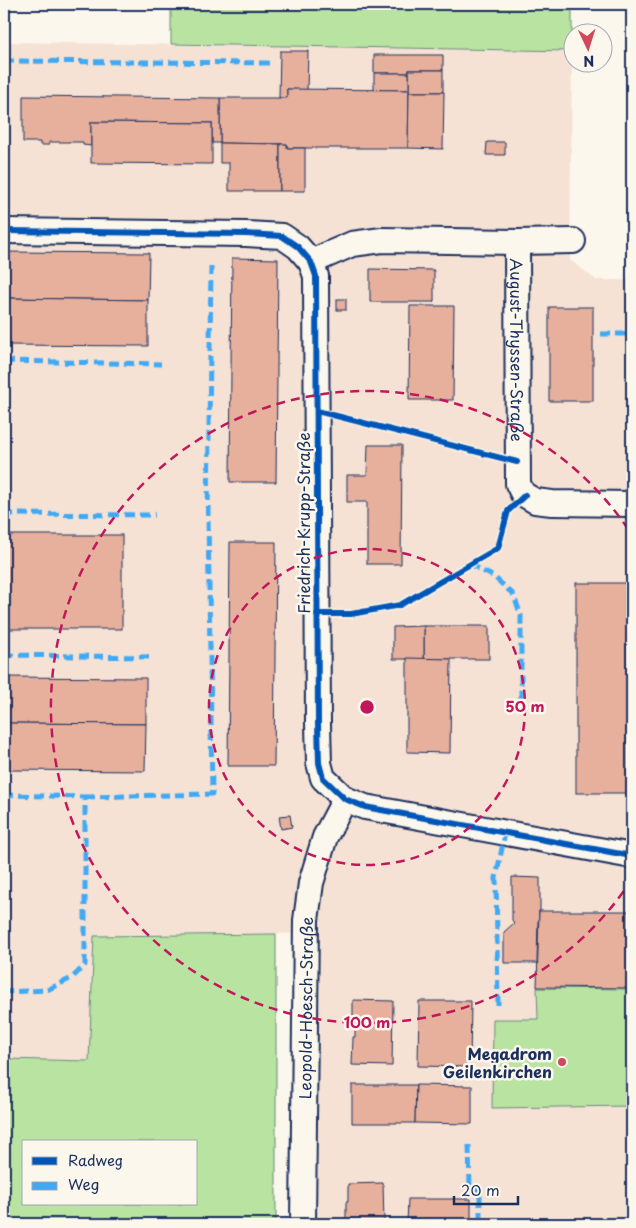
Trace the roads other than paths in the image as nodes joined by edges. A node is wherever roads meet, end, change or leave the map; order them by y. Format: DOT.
graph roads {
  1 [pos="4,231"];
  2 [pos="573,241"];
  3 [pos="516,242"];
  4 [pos="311,262"];
  5 [pos="632,504"];
  6 [pos="345,799"];
  7 [pos="632,856"];
  8 [pos="303,1224"];
  1 -- 4 [label="street"];
  2 -- 3 [label="street"];
  3 -- 4 [label="street"];
  3 -- 5 [label="street, August-Thyssen-Straße"];
  4 -- 6 [label="street, Friedrich-Krupp-Straße"];
  6 -- 7 [label="street, Friedrich-Krupp-Straße"];
  6 -- 8 [label="street, Leopold-Hoesch-Straße"];
}
